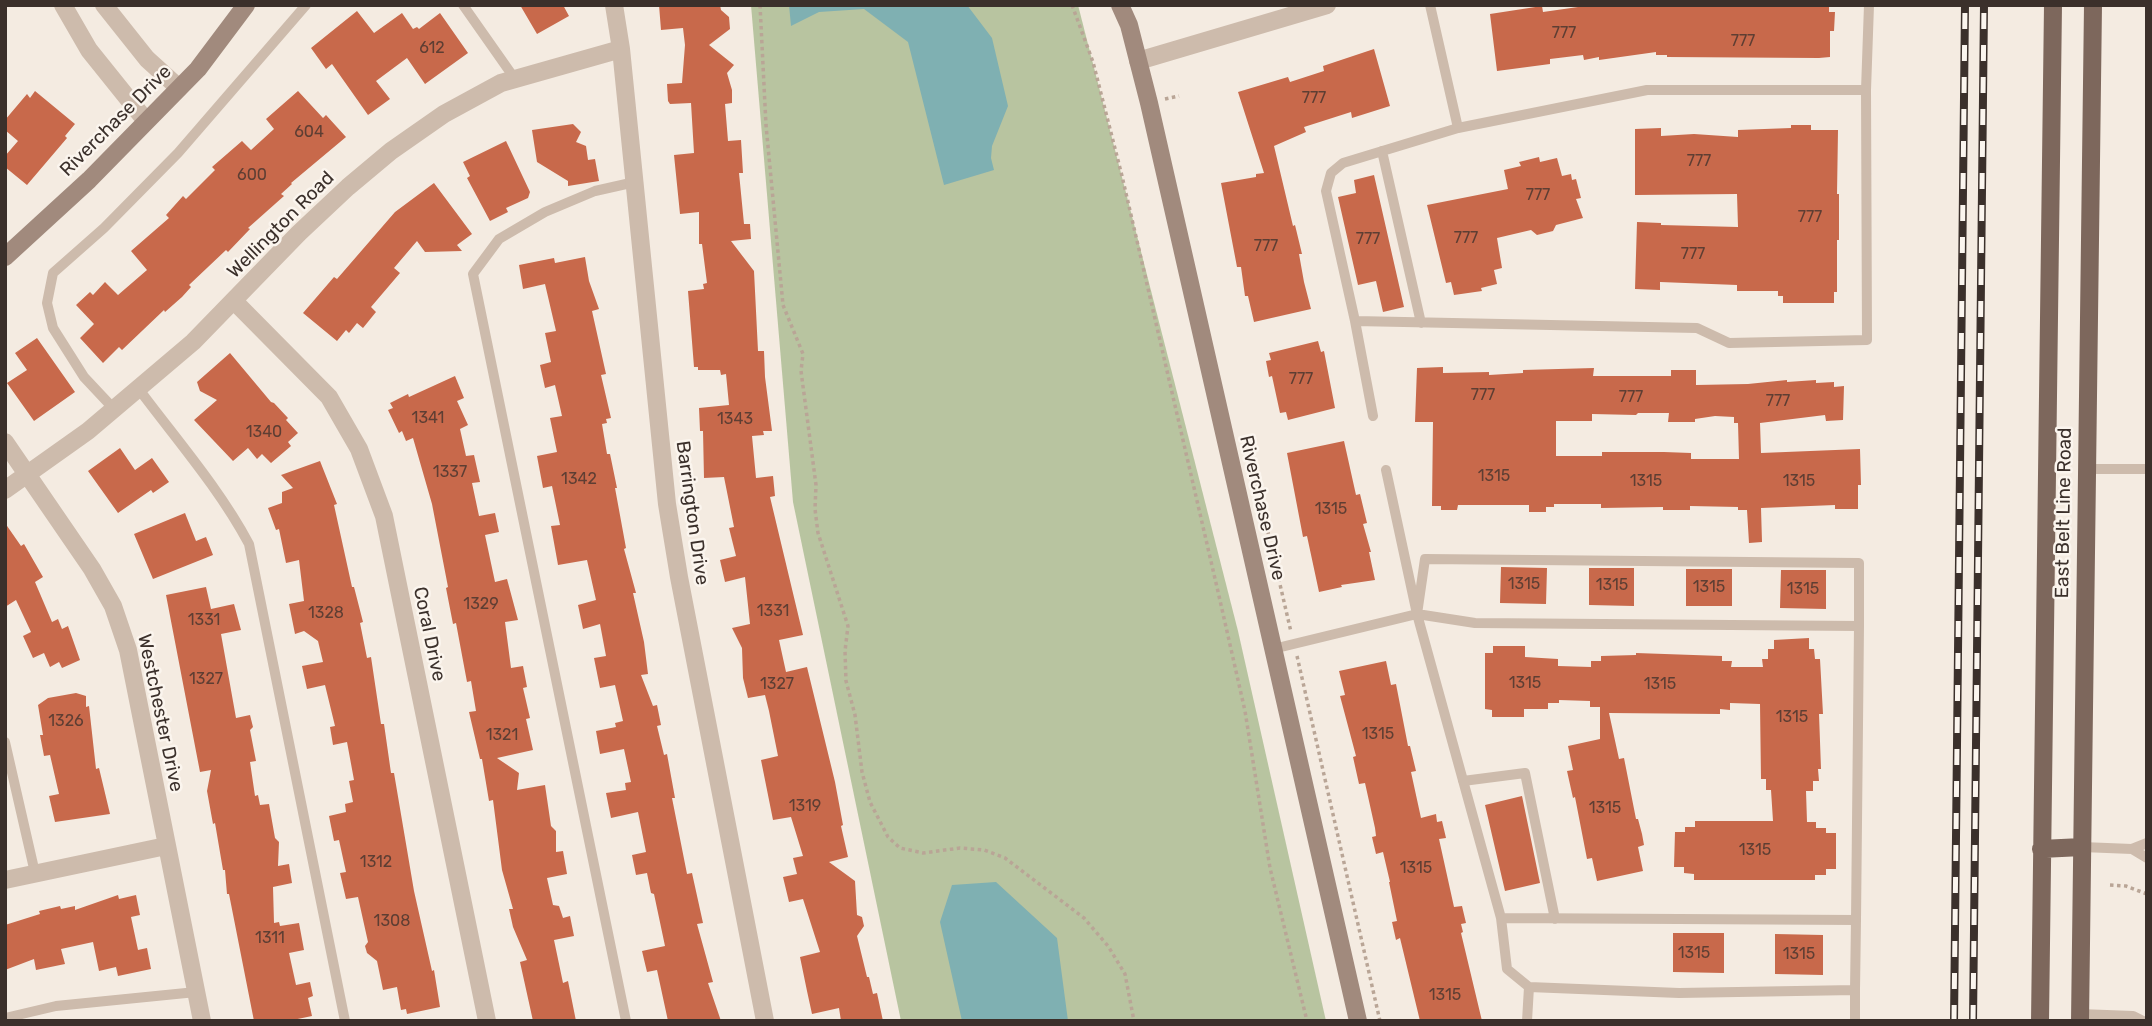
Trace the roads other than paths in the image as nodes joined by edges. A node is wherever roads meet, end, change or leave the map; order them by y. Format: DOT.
graph roads {
  1 [pos="63,5"];
  2 [pos="104,5"];
  3 [pos="246,5"];
  4 [pos="306,5"];
  5 [pos="463,5"];
  6 [pos="614,5"];
  7 [pos="1120,5"];
  8 [pos="1327,5"];
  9 [pos="1430,5"];
  10 [pos="1869,5"];
  11 [pos="2053,5"];
  12 [pos="2093,5"];
  13 [pos="621,48"];
  14 [pos="1138,61"];
  15 [pos="515,79"];
  16 [pos="179,88"];
  17 [pos="1866,90"];
  18 [pos="146,121"];
  19 [pos="1458,128"];
  20 [pos="1382,151"];
  21 [pos="635,182"];
  22 [pos="5,257"];
  23 [pos="234,302"];
  24 [pos="1355,321"];
  25 [pos="1421,323"];
  26 [pos="138,388"];
  27 [pos="114,409"];
  28 [pos="1373,416"];
  29 [pos="5,442"];
  30 [pos="2147,468"];
  31 [pos="2086,469"];
  32 [pos="1386,470"];
  33 [pos="28,473"];
  34 [pos="5,489"];
  35 [pos="1417,614"];
  36 [pos="1859,626"];
  37 [pos="1273,649"];
  38 [pos="5,741"];
  39 [pos="1463,781"];
  40 [pos="2147,843"];
  41 [pos="166,846"];
  42 [pos="2081,848"];
  43 [pos="2041,849"];
  44 [pos="2132,849"];
  45 [pos="2147,858"];
  46 [pos="35,873"];
  47 [pos="5,880"];
  48 [pos="1501,918"];
  49 [pos="1555,919"];
  50 [pos="1856,920"];
  51 [pos="1529,987"];
  52 [pos="1856,990"];
  53 [pos="196,992"];
  54 [pos="5,1018"];
  55 [pos="2080,1018"];
  56 [pos="202,1021"];
  57 [pos="345,1021"];
  58 [pos="487,1021"];
  59 [pos="626,1021"];
  60 [pos="765,1021"];
  61 [pos="1358,1021"];
  62 [pos="1527,1021"];
  63 [pos="1855,1021"];
  64 [pos="2040,1021"];
  65 [pos="2143,1021"];
  1 -- 18 [label="street"];
  2 -- 16 [label="street"];
  3 -- 16 [label="street, Riverchase Drive"];
  4 -- 27 [label="lane"];
  5 -- 15 [label="lane"];
  6 -- 13 [label="street, Barrington Drive"];
  7 -- 14 [label="street, Riverchase Drive"];
  8 -- 14 [label="street"];
  9 -- 19 [label="lane"];
  10 -- 17 [label="lane"];
  11 -- 43 [label="main road, East Belt Line Road"];
  12 -- 31 [label="main road, East Belt Line Road"];
  13 -- 15 [label="street, Wellington Road"];
  13 -- 21 [label="street, Barrington Drive"];
  14 -- 37 [label="street, Riverchase Drive"];
  15 -- 23 [label="street, Wellington Road"];
  16 -- 18 [label="street, Riverchase Drive"];
  17 -- 19 [label="lane"];
  17 -- 25 [label="lane"];
  18 -- 22 [label="street, Riverchase Drive"];
  19 -- 20 [label="lane"];
  20 -- 24 [label="lane"];
  20 -- 25 [label="lane"];
  21 -- 59 [label="lane"];
  21 -- 60 [label="street, Barrington Drive"];
  23 -- 26 [label="street, Wellington Road"];
  23 -- 58 [label="street, Coral Drive"];
  24 -- 25 [label="lane"];
  24 -- 28 [label="lane"];
  26 -- 27 [label="street, Wellington Road"];
  26 -- 57 [label="lane"];
  27 -- 33 [label="street, Wellington Road"];
  29 -- 33 [label="street, Westchester Drive"];
  30 -- 31 [label="lane"];
  31 -- 42 [label="main road, East Belt Line Road"];
  32 -- 35 [label="lane"];
  33 -- 34 [label="street, Wellington Road"];
  33 -- 41 [label="street, Westchester Drive"];
  35 -- 36 [label="lane"];
  35 -- 36 [label="lane"];
  35 -- 37 [label="lane"];
  35 -- 39 [label="lane"];
  36 -- 50 [label="lane"];
  37 -- 61 [label="street, Riverchase Drive"];
  38 -- 46 [label="lane"];
  39 -- 48 [label="lane"];
  39 -- 49 [label="lane"];
  40 -- 44 [label="lane"];
  41 -- 46 [label="street"];
  41 -- 53 [label="street, Westchester Drive"];
  42 -- 43 [label="main road"];
  42 -- 44 [label="lane"];
  42 -- 55 [label="main road, East Belt Line Road"];
  43 -- 64 [label="main road, East Belt Line Road"];
  44 -- 45 [label="lane"];
  46 -- 47 [label="street"];
  48 -- 49 [label="lane"];
  48 -- 51 [label="lane"];
  49 -- 50 [label="lane"];
  50 -- 52 [label="lane"];
  51 -- 52 [label="lane"];
  51 -- 62 [label="lane"];
  52 -- 63 [label="lane"];
  53 -- 54 [label="lane"];
  53 -- 56 [label="street, Westchester Drive"];
  55 -- 65 [label="lane"];
}
